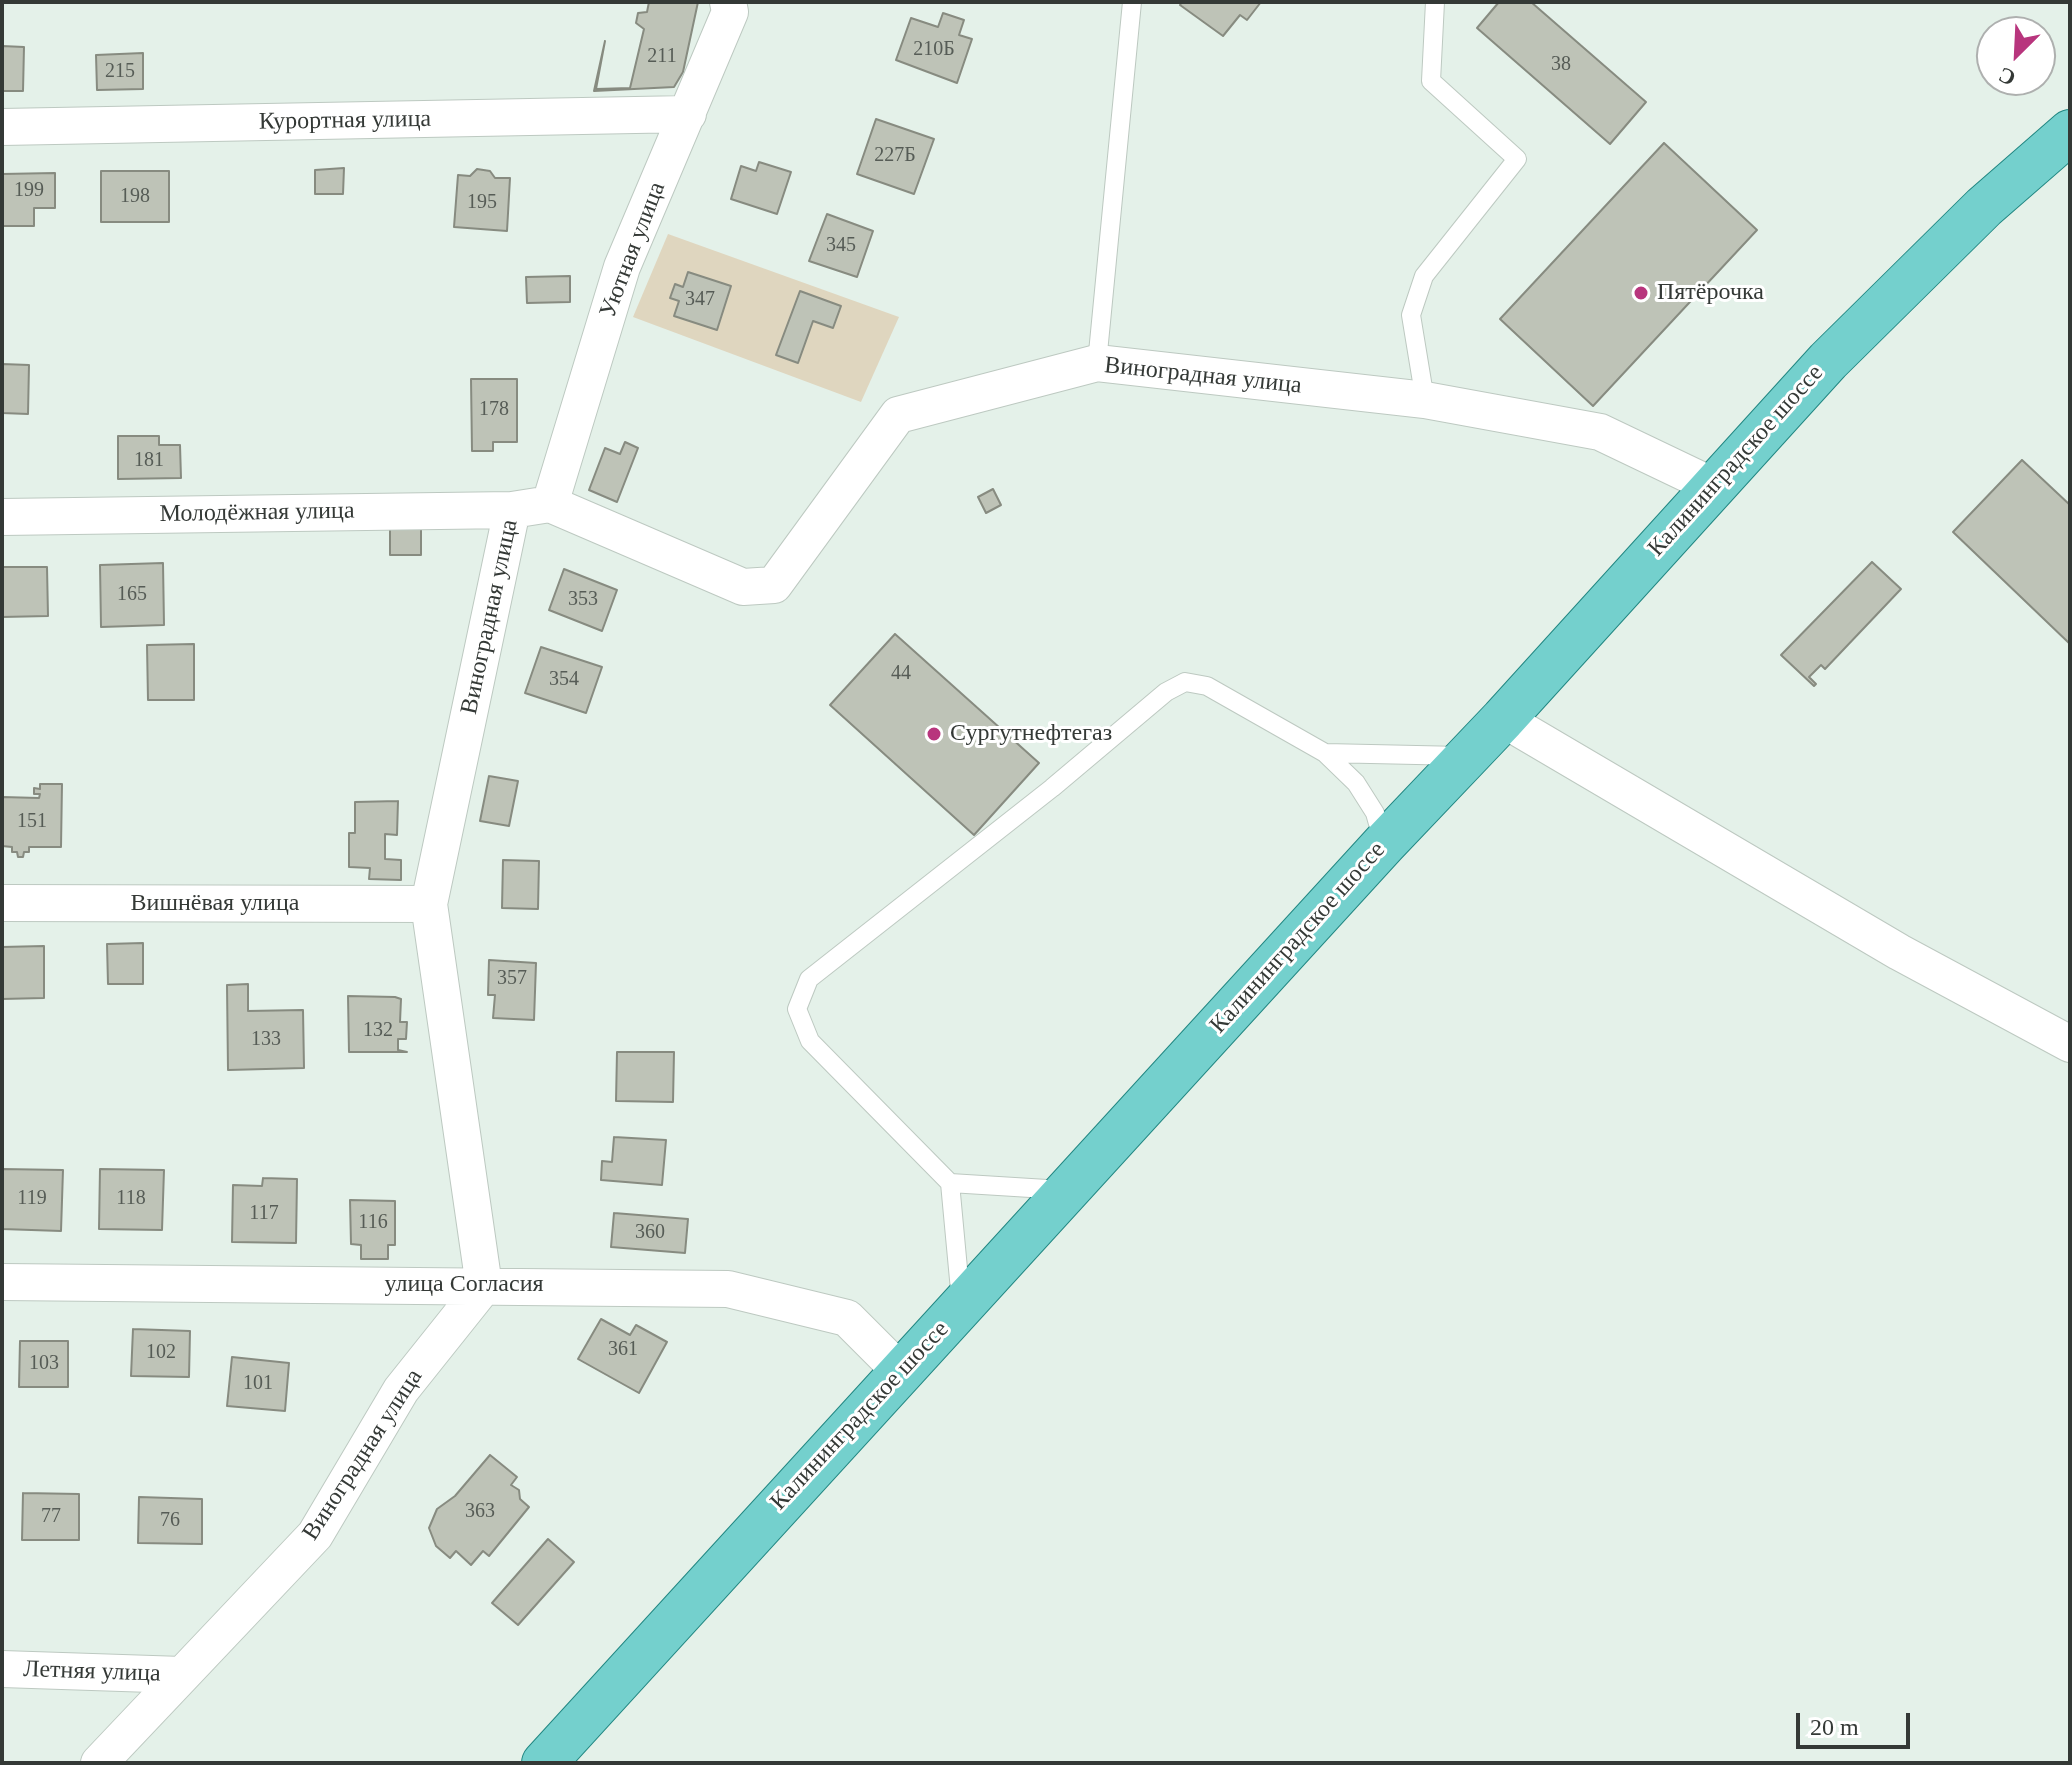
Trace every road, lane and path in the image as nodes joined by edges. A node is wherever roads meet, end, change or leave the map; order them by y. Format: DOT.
graph roads {
  1 [pos="728,2"];
  2 [pos="1132,2"];
  3 [pos="1435,2"];
  4 [pos="688,114"];
  5 [pos="2,127"];
  6 [pos="2070,132"];
  7 [pos="1097,363"];
  8 [pos="1425,400"];
  9 [pos="1713,486"];
  10 [pos="550,504"];
  11 [pos="512,510"];
  12 [pos="2,517"];
  13 [pos="1503,719"];
  14 [pos="1325,753"];
  15 [pos="1466,756"];
  16 [pos="1384,844"];
  17 [pos="2,903"];
  18 [pos="429,904"];
  19 [pos="2070,1044"];
  20 [pos="950,1183"];
  21 [pos="1068,1190"];
  22 [pos="2,1282"];
  23 [pos="484,1286"];
  24 [pos="961,1306"];
  25 [pos="901,1372"];
  26 [pos="2,1669"];
  27 [pos="182,1675"];
  28 [pos="99,1763"];
  29 [pos="544,1763"];
  1 -- 4 [label="street, Уютная улица"];
  2 -- 7 [label="lane"];
  3 -- 8 [label="lane"];
  4 -- 5 [label="street, Курортная улица"];
  4 -- 10 [label="street, Уютная улица"];
  6 -- 9 [label="main road, Калининградское шоссе"];
  7 -- 8 [label="street, Виноградная улица"];
  7 -- 10 [label="street, Виноградная улица"];
  8 -- 9 [label="street, Виноградная улица"];
  9 -- 13 [label="main road, Калининградское шоссе"];
  10 -- 11 [label="street, Виноградная улица"];
  11 -- 12 [label="street, Молодёжная улица"];
  11 -- 18 [label="street, Виноградная улица"];
  13 -- 15 [label="main road, Калининградское шоссе"];
  13 -- 19 [label="street"];
  14 -- 15 [label="lane"];
  14 -- 16 [label="lane"];
  14 -- 20 [label="lane"];
  15 -- 16 [label="main road, Калининградское шоссе"];
  16 -- 21 [label="main road, Калининградское шоссе"];
  17 -- 18 [label="street, Вишнёвая улица"];
  18 -- 23 [label="street, Виноградная улица"];
  20 -- 21 [label="lane"];
  20 -- 24 [label="lane"];
  21 -- 24 [label="main road, Калининградское шоссе"];
  22 -- 23 [label="street, улица Согласия"];
  23 -- 25 [label="street, улица Согласия"];
  23 -- 27 [label="street, Виноградная улица"];
  24 -- 25 [label="main road, Калининградское шоссе"];
  25 -- 29 [label="main road, Калининградское шоссе"];
  26 -- 27 [label="street, Летняя улица"];
  27 -- 28 [label="street, Виноградная улица"];
}
